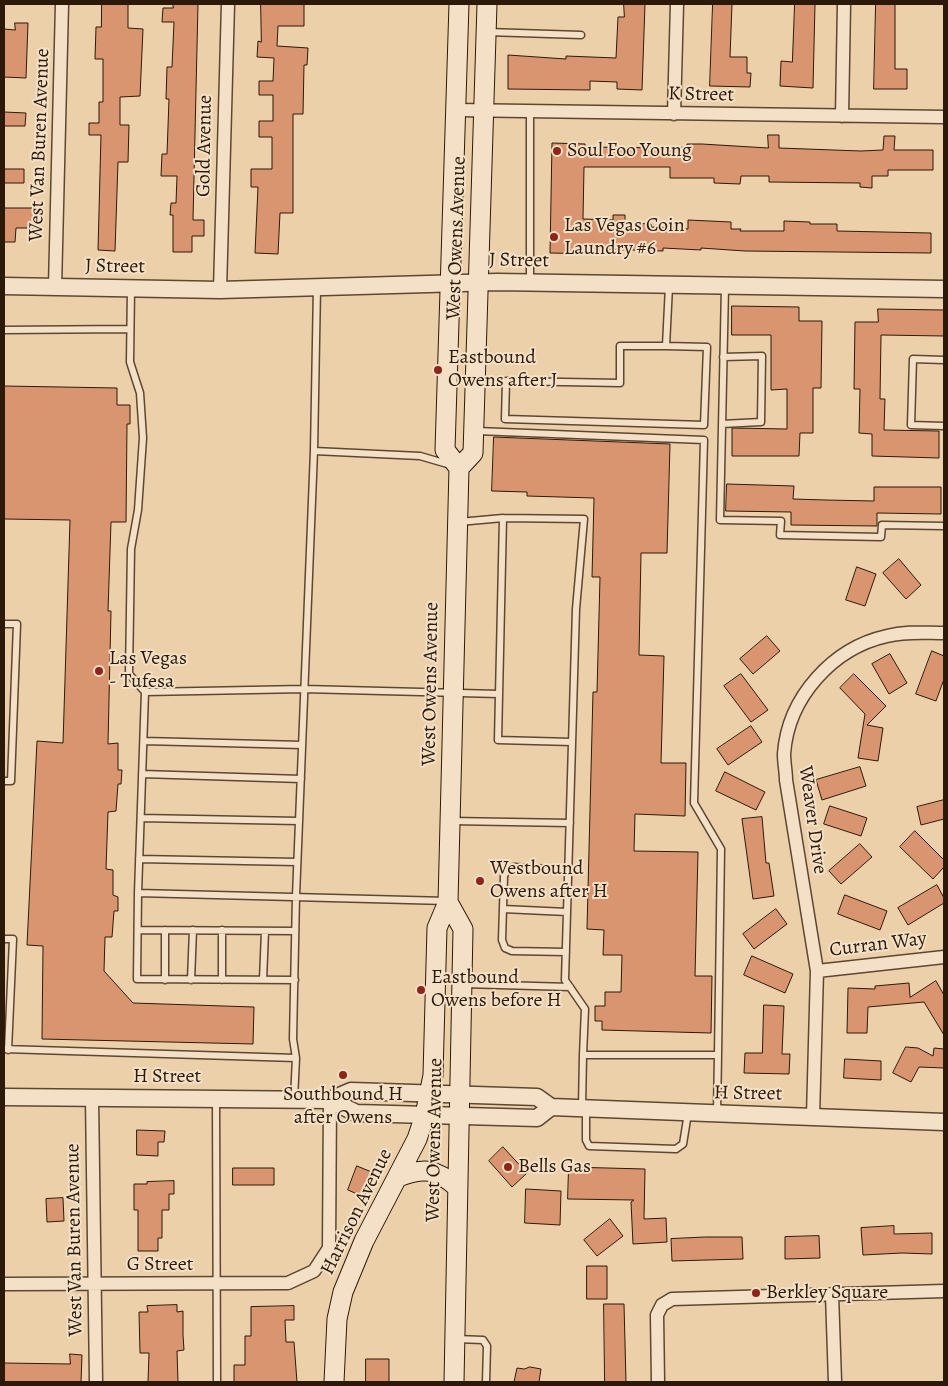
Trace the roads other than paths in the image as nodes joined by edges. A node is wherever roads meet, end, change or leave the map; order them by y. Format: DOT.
graph roads {
  1 [pos="62,4"];
  2 [pos="228,4"];
  3 [pos="458,4"];
  4 [pos="487,4"];
  5 [pos="677,4"];
  6 [pos="844,4"];
  7 [pos="486,32"];
  8 [pos="581,35"];
  9 [pos="456,110"];
  10 [pos="484,110"];
  11 [pos="530,112"];
  12 [pos="674,114"];
  13 [pos="842,116"];
  14 [pos="944,117"];
  15 [pos="478,282"];
  16 [pos="530,282"];
  17 [pos="451,283"];
  18 [pos="670,285"];
  19 [pos="4,286"];
  20 [pos="55,287"];
  21 [pos="317,287"];
  22 [pos="725,287"];
  23 [pos="131,288"];
  24 [pos="944,289"];
  25 [pos="220,290"];
  26 [pos="129,329"];
  27 [pos="4,330"];
  28 [pos="666,346"];
  29 [pos="723,357"];
  30 [pos="944,360"];
  31 [pos="722,424"];
  32 [pos="944,426"];
  33 [pos="474,431"];
  34 [pos="314,451"];
  35 [pos="459,468"];
  36 [pos="503,518"];
  37 [pos="458,522"];
  38 [pos="944,526"];
  39 [pos="4,624"];
  40 [pos="944,633"];
  41 [pos="304,689"];
  42 [pos="145,692"];
  43 [pos="454,693"];
  44 [pos="499,694"];
  45 [pos="144,742"];
  46 [pos="572,742"];
  47 [pos="302,745"];
  48 [pos="142,774"];
  49 [pos="301,779"];
  50 [pos="4,781"];
  51 [pos="141,818"];
  52 [pos="451,821"];
  53 [pos="299,822"];
  54 [pos="570,823"];
  55 [pos="139,859"];
  56 [pos="297,862"];
  57 [pos="568,870"];
  58 [pos="138,893"];
  59 [pos="296,896"];
  60 [pos="448,902"];
  61 [pos="503,909"];
  62 [pos="567,912"];
  63 [pos="138,930"];
  64 [pos="165,930"];
  65 [pos="193,930"];
  66 [pos="222,930"];
  67 [pos="265,931"];
  68 [pos="295,931"];
  69 [pos="4,939"];
  70 [pos="566,952"];
  71 [pos="944,957"];
  72 [pos="817,971"];
  73 [pos="165,980"];
  74 [pos="191,980"];
  75 [pos="222,980"];
  76 [pos="263,980"];
  77 [pos="295,980"];
  78 [pos="462,984"];
  79 [pos="570,987"];
  80 [pos="6,1049"];
  81 [pos="583,1055"];
  82 [pos="718,1055"];
  83 [pos="296,1058"];
  84 [pos="430,1094"];
  85 [pos="458,1095"];
  86 [pos="4,1097"];
  87 [pos="92,1098"];
  88 [pos="216,1099"];
  89 [pos="294,1099"];
  90 [pos="330,1100"];
  91 [pos="551,1107"];
  92 [pos="584,1108"];
  93 [pos="688,1113"];
  94 [pos="717,1114"];
  95 [pos="425,1115"];
  96 [pos="458,1116"];
  97 [pos="813,1116"];
  98 [pos="944,1122"];
  99 [pos="398,1178"];
  100 [pos="457,1188"];
  101 [pos="314,1271"];
  102 [pos="95,1283"];
  103 [pos="216,1283"];
  104 [pos="4,1284"];
  105 [pos="944,1291"];
  106 [pos="832,1294"];
  107 [pos="455,1339"];
  108 [pos="96,1382"];
  109 [pos="217,1382"];
  110 [pos="334,1382"];
  111 [pos="454,1382"];
  112 [pos="486,1382"];
  113 [pos="658,1382"];
  114 [pos="834,1382"];
  1 -- 20 [label="street, West Van Buren Avenue"];
  2 -- 25 [label="street, Gold Avenue"];
  3 -- 9 [label="main road, West Owens Avenue"];
  4 -- 7 [label="main road, West Owens Avenue"];
  5 -- 12 [label="street"];
  6 -- 13 [label="street"];
  7 -- 8 [label="lane"];
  7 -- 10 [label="main road, West Owens Avenue"];
  9 -- 10 [label="street, K Street"];
  9 -- 17 [label="main road, West Owens Avenue"];
  10 -- 11 [label="street, K Street"];
  10 -- 15 [label="main road, West Owens Avenue"];
  11 -- 12 [label="street, K Street"];
  11 -- 16 [label="lane"];
  12 -- 13 [label="street, K Street"];
  13 -- 14 [label="street, K Street"];
  15 -- 16 [label="street, J Street"];
  15 -- 17 [label="street, J Street"];
  15 -- 33 [label="main road, West Owens Avenue"];
  16 -- 18 [label="street, J Street"];
  17 -- 21 [label="street, J Street"];
  17 -- 35 [label="main road, West Owens Avenue"];
  18 -- 22 [label="street, J Street"];
  18 -- 28 [label="lane"];
  19 -- 20 [label="street, J Street"];
  20 -- 23 [label="street, J Street"];
  21 -- 25 [label="street, J Street"];
  21 -- 34 [label="lane"];
  22 -- 24 [label="street, J Street"];
  22 -- 29 [label="lane"];
  23 -- 25 [label="street, J Street"];
  23 -- 26 [label="lane"];
  26 -- 27 [label="lane"];
  26 -- 42 [label="lane"];
  28 -- 28 [label="lane"];
  29 -- 31 [label="lane"];
  29 -- 31 [label="lane"];
  30 -- 32 [label="lane"];
  31 -- 38 [label="lane"];
  33 -- 35 [label="main road, West Owens Avenue"];
  33 -- 82 [label="lane"];
  34 -- 35 [label="lane"];
  34 -- 41 [label="lane"];
  35 -- 37 [label="main road, West Owens Avenue"];
  36 -- 37 [label="lane"];
  36 -- 44 [label="lane"];
  36 -- 46 [label="lane"];
  37 -- 43 [label="main road, West Owens Avenue"];
  39 -- 50 [label="lane"];
  40 -- 72 [label="street, Weaver Drive"];
  41 -- 42 [label="lane"];
  41 -- 43 [label="lane"];
  41 -- 47 [label="lane"];
  42 -- 45 [label="lane"];
  43 -- 44 [label="lane"];
  43 -- 52 [label="main road, West Owens Avenue"];
  44 -- 46 [label="lane"];
  45 -- 47 [label="lane"];
  45 -- 48 [label="lane"];
  46 -- 54 [label="lane"];
  47 -- 49 [label="lane"];
  48 -- 49 [label="lane"];
  48 -- 51 [label="lane"];
  49 -- 53 [label="lane"];
  51 -- 53 [label="lane"];
  51 -- 55 [label="lane"];
  52 -- 54 [label="lane"];
  52 -- 60 [label="main road, West Owens Avenue"];
  53 -- 56 [label="lane"];
  54 -- 57 [label="lane"];
  55 -- 56 [label="lane"];
  55 -- 58 [label="lane"];
  56 -- 59 [label="lane"];
  57 -- 61 [label="lane"];
  57 -- 62 [label="lane"];
  58 -- 59 [label="lane"];
  58 -- 63 [label="lane"];
  59 -- 60 [label="lane"];
  59 -- 68 [label="lane"];
  60 -- 78 [label="main road, West Owens Avenue"];
  60 -- 84 [label="main road, West Owens Avenue"];
  61 -- 62 [label="lane"];
  61 -- 70 [label="lane"];
  62 -- 70 [label="lane"];
  63 -- 64 [label="lane"];
  63 -- 73 [label="lane"];
  64 -- 65 [label="lane"];
  64 -- 73 [label="lane"];
  65 -- 66 [label="lane"];
  65 -- 74 [label="lane"];
  66 -- 67 [label="lane"];
  66 -- 75 [label="lane"];
  67 -- 68 [label="lane"];
  67 -- 76 [label="lane"];
  68 -- 77 [label="lane"];
  69 -- 80 [label="lane"];
  70 -- 79 [label="lane"];
  71 -- 72 [label="street, Curran Way"];
  72 -- 97 [label="street, Weaver Drive"];
  73 -- 74 [label="lane"];
  74 -- 75 [label="lane"];
  75 -- 76 [label="lane"];
  76 -- 77 [label="lane"];
  77 -- 83 [label="lane"];
  78 -- 79 [label="lane"];
  78 -- 85 [label="main road, West Owens Avenue"];
  79 -- 81 [label="lane"];
  80 -- 83 [label="lane"];
  81 -- 82 [label="lane"];
  81 -- 92 [label="lane"];
  82 -- 94 [label="lane"];
  83 -- 89 [label="lane"];
  84 -- 85 [label="street, H Street"];
  84 -- 90 [label="street, H Street"];
  84 -- 95 [label="main road, Harrison Avenue"];
  85 -- 91 [label="street, H Street"];
  85 -- 96 [label="main road, West Owens Avenue"];
  86 -- 87 [label="street, H Street"];
  87 -- 88 [label="street, H Street"];
  87 -- 102 [label="street, West Van Buren Avenue"];
  88 -- 89 [label="street, H Street"];
  88 -- 103 [label="lane"];
  89 -- 90 [label="street, H Street"];
  90 -- 95 [label="street, H Street"];
  90 -- 101 [label="street, Harrison Avenue"];
  91 -- 92 [label="street, H Street"];
  91 -- 96 [label="street, H Street"];
  92 -- 93 [label="street, H Street"];
  92 -- 93 [label="lane"];
  93 -- 94 [label="street, H Street"];
  94 -- 97 [label="street, H Street"];
  95 -- 96 [label="street, H Street"];
  95 -- 99 [label="main road, Harrison Avenue"];
  96 -- 100 [label="main road, West Owens Avenue"];
  97 -- 98 [label="street, H Street"];
  99 -- 100 [label="main road"];
  99 -- 110 [label="main road, Harrison Avenue"];
  100 -- 107 [label="main road, West Owens Avenue"];
  101 -- 103 [label="street, G Street"];
  102 -- 103 [label="street, G Street"];
  102 -- 104 [label="street, G Street"];
  102 -- 108 [label="street, West Van Buren Avenue"];
  103 -- 109 [label="lane"];
  105 -- 106 [label="street"];
  106 -- 113 [label="street"];
  106 -- 114 [label="street"];
  107 -- 111 [label="main road, West Owens Avenue"];
  107 -- 112 [label="lane"];
}
